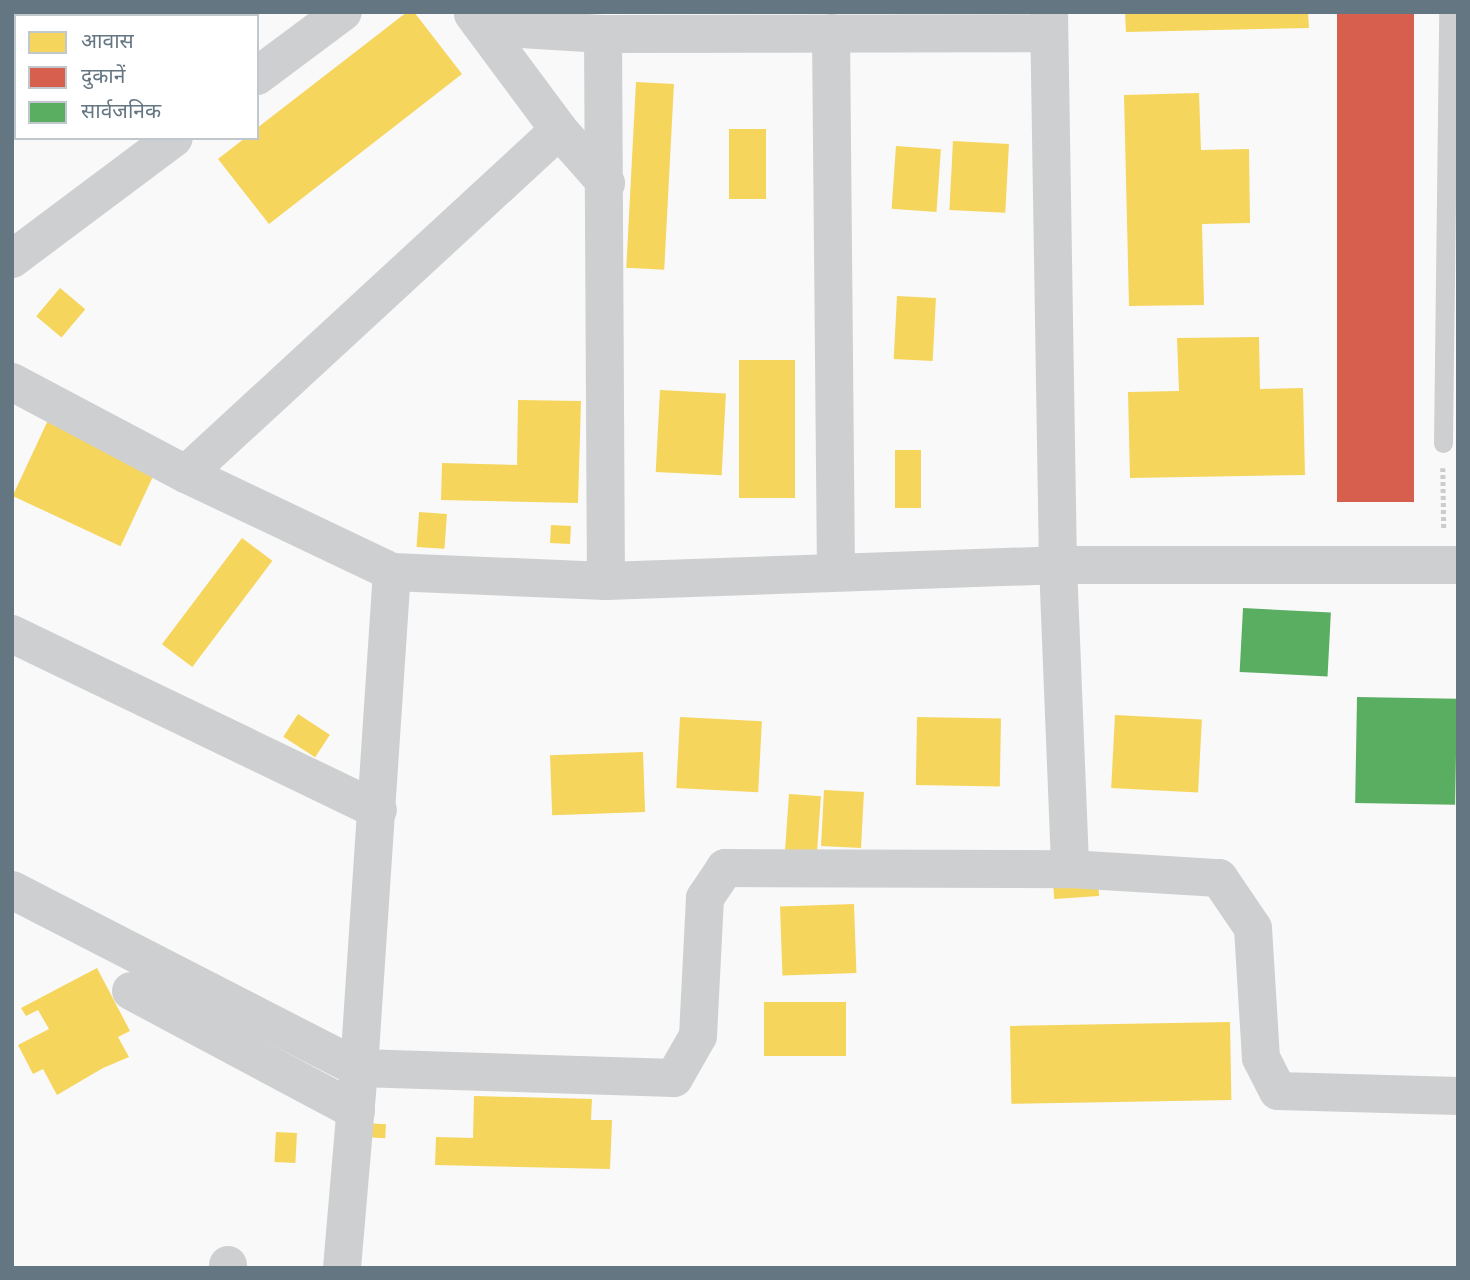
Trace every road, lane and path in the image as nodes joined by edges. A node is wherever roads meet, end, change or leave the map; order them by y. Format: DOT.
graph roads {
  1 [pos="343,12"];
  2 [pos="1448,12"];
  3 [pos="479,20"];
  4 [pos="1048,22"];
  5 [pos="831,33"];
  6 [pos="603,34"];
  7 [pos="259,75"];
  8 [pos="559,130"];
  9 [pos="171,140"];
  10 [pos="606,183"];
  11 [pos="12,259"];
  12 [pos="12,382"];
  13 [pos="1443,443"];
  14 [pos="186,474"];
  15 [pos="1444,483"];
  16 [pos="1058,565"];
  17 [pos="1451,565"];
  18 [pos="836,570"];
  19 [pos="393,572"];
  20 [pos="606,581"];
  21 [pos="12,634"];
  22 [pos="378,810"];
  23 [pos="1070,869"];
  24 [pos="12,890"];
  25 [pos="131,991"];
  26 [pos="359,1068"];
  27 [pos="1458,1096"];
  28 [pos="356,1111"];
  29 [pos="342,1268"];
  1 -- 7 [label="street"];
  2 -- 13 [label="lane"];
  3 -- 6 [label="street"];
  3 -- 8 [label="street"];
  4 -- 5 [label="street"];
  4 -- 16 [label="street"];
  5 -- 6 [label="street"];
  5 -- 18 [label="street"];
  6 -- 10 [label="street"];
  8 -- 10 [label="street"];
  8 -- 14 [label="street"];
  9 -- 11 [label="street"];
  10 -- 20 [label="street"];
  12 -- 14 [label="street"];
  14 -- 19 [label="street"];
  15 -- 17 [label="path"];
  16 -- 17 [label="street"];
  16 -- 18 [label="street"];
  16 -- 23 [label="street"];
  18 -- 20 [label="street"];
  19 -- 20 [label="street"];
  19 -- 22 [label="street"];
  21 -- 22 [label="street"];
  22 -- 26 [label="street"];
  23 -- 26 [label="street"];
  23 -- 27 [label="street"];
  24 -- 26 [label="street"];
  25 -- 28 [label="street"];
  26 -- 28 [label="street"];
  28 -- 29 [label="street"];
}
